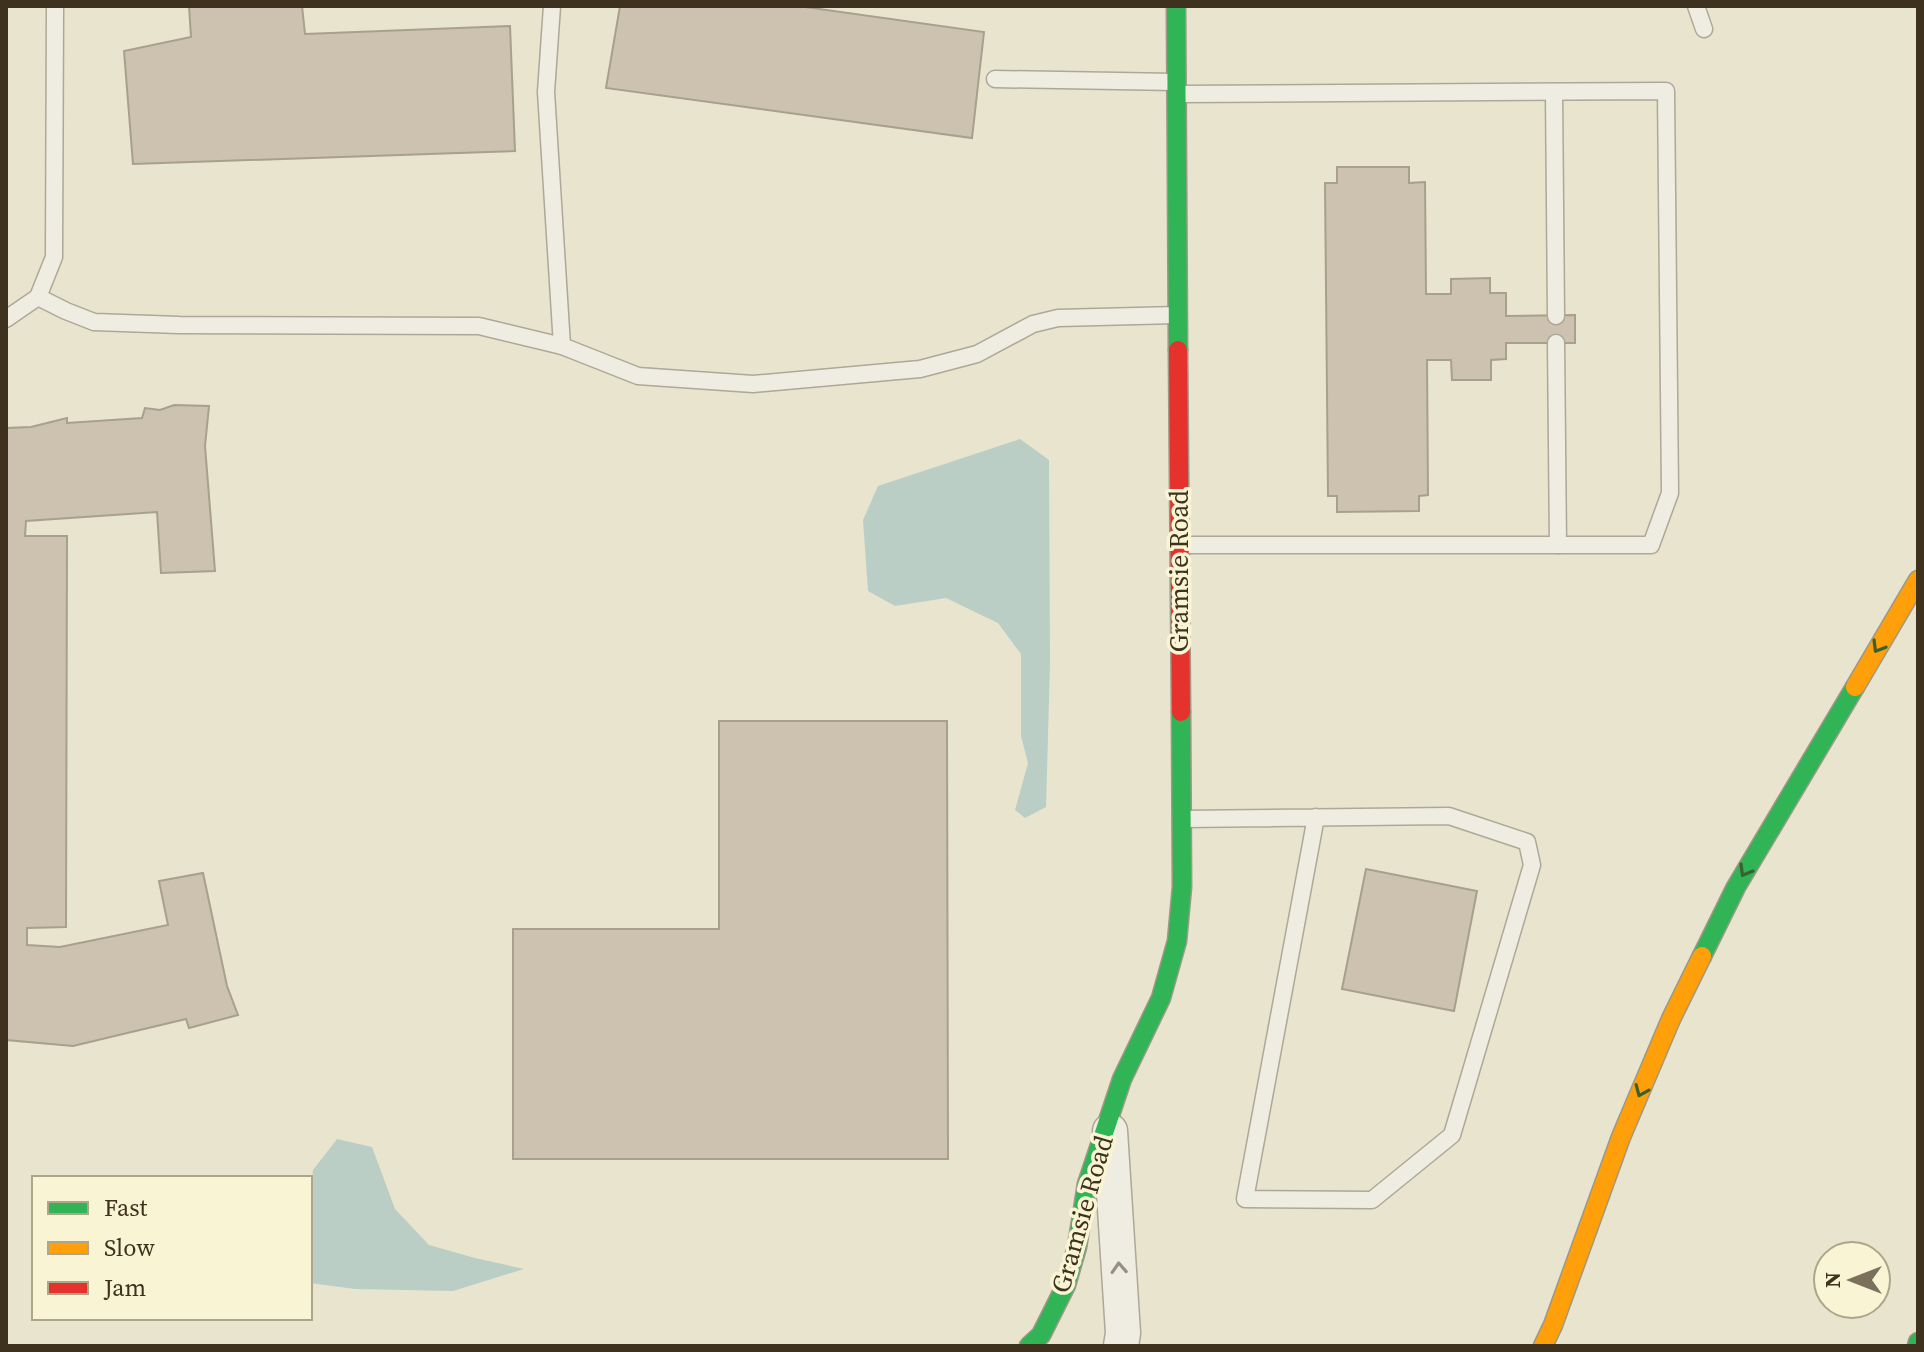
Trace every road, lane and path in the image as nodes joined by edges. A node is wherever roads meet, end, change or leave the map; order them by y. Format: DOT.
graph roads {
  1 [pos="55,6"];
  2 [pos="552,6"];
  3 [pos="1176,6"];
  4 [pos="1696,6"];
  5 [pos="1704,29"];
  6 [pos="995,79"];
  7 [pos="1177,88"];
  8 [pos="1554,92"];
  9 [pos="38,297"];
  10 [pos="1178,315"];
  11 [pos="1556,316"];
  12 [pos="6,319"];
  13 [pos="1556,343"];
  14 [pos="562,346"];
  15 [pos="1179,545"];
  16 [pos="1558,545"];
  17 [pos="1918,580"];
  18 [pos="1316,817"];
  19 [pos="1180,819"];
  20 [pos="1109,1122"];
  21 [pos="1029,1346"];
  22 [pos="1121,1346"];
  23 [pos="1543,1346"];
  1 -- 9 [label="lane"];
  2 -- 14 [label="lane"];
  3 -- 7 [label="main road, Gramsie Road"];
  4 -- 5 [label="lane"];
  6 -- 7 [label="lane"];
  7 -- 8 [label="lane"];
  7 -- 10 [label="main road, Gramsie Road"];
  8 -- 11 [label="lane"];
  8 -- 16 [label="lane"];
  9 -- 12 [label="lane"];
  9 -- 14 [label="lane"];
  10 -- 14 [label="lane"];
  10 -- 15 [label="main road, Gramsie Road"];
  13 -- 16 [label="lane"];
  15 -- 16 [label="lane"];
  15 -- 19 [label="main road, Gramsie Road"];
  17 -- 23 [label="main road, one-way"];
  18 -- 18 [label="lane"];
  18 -- 19 [label="lane"];
  19 -- 20 [label="main road, Gramsie Road"];
  20 -- 21 [label="main road, Gramsie Road"];
  22 -- 20 [label="street, Gramsie Road, one-way"];
}
